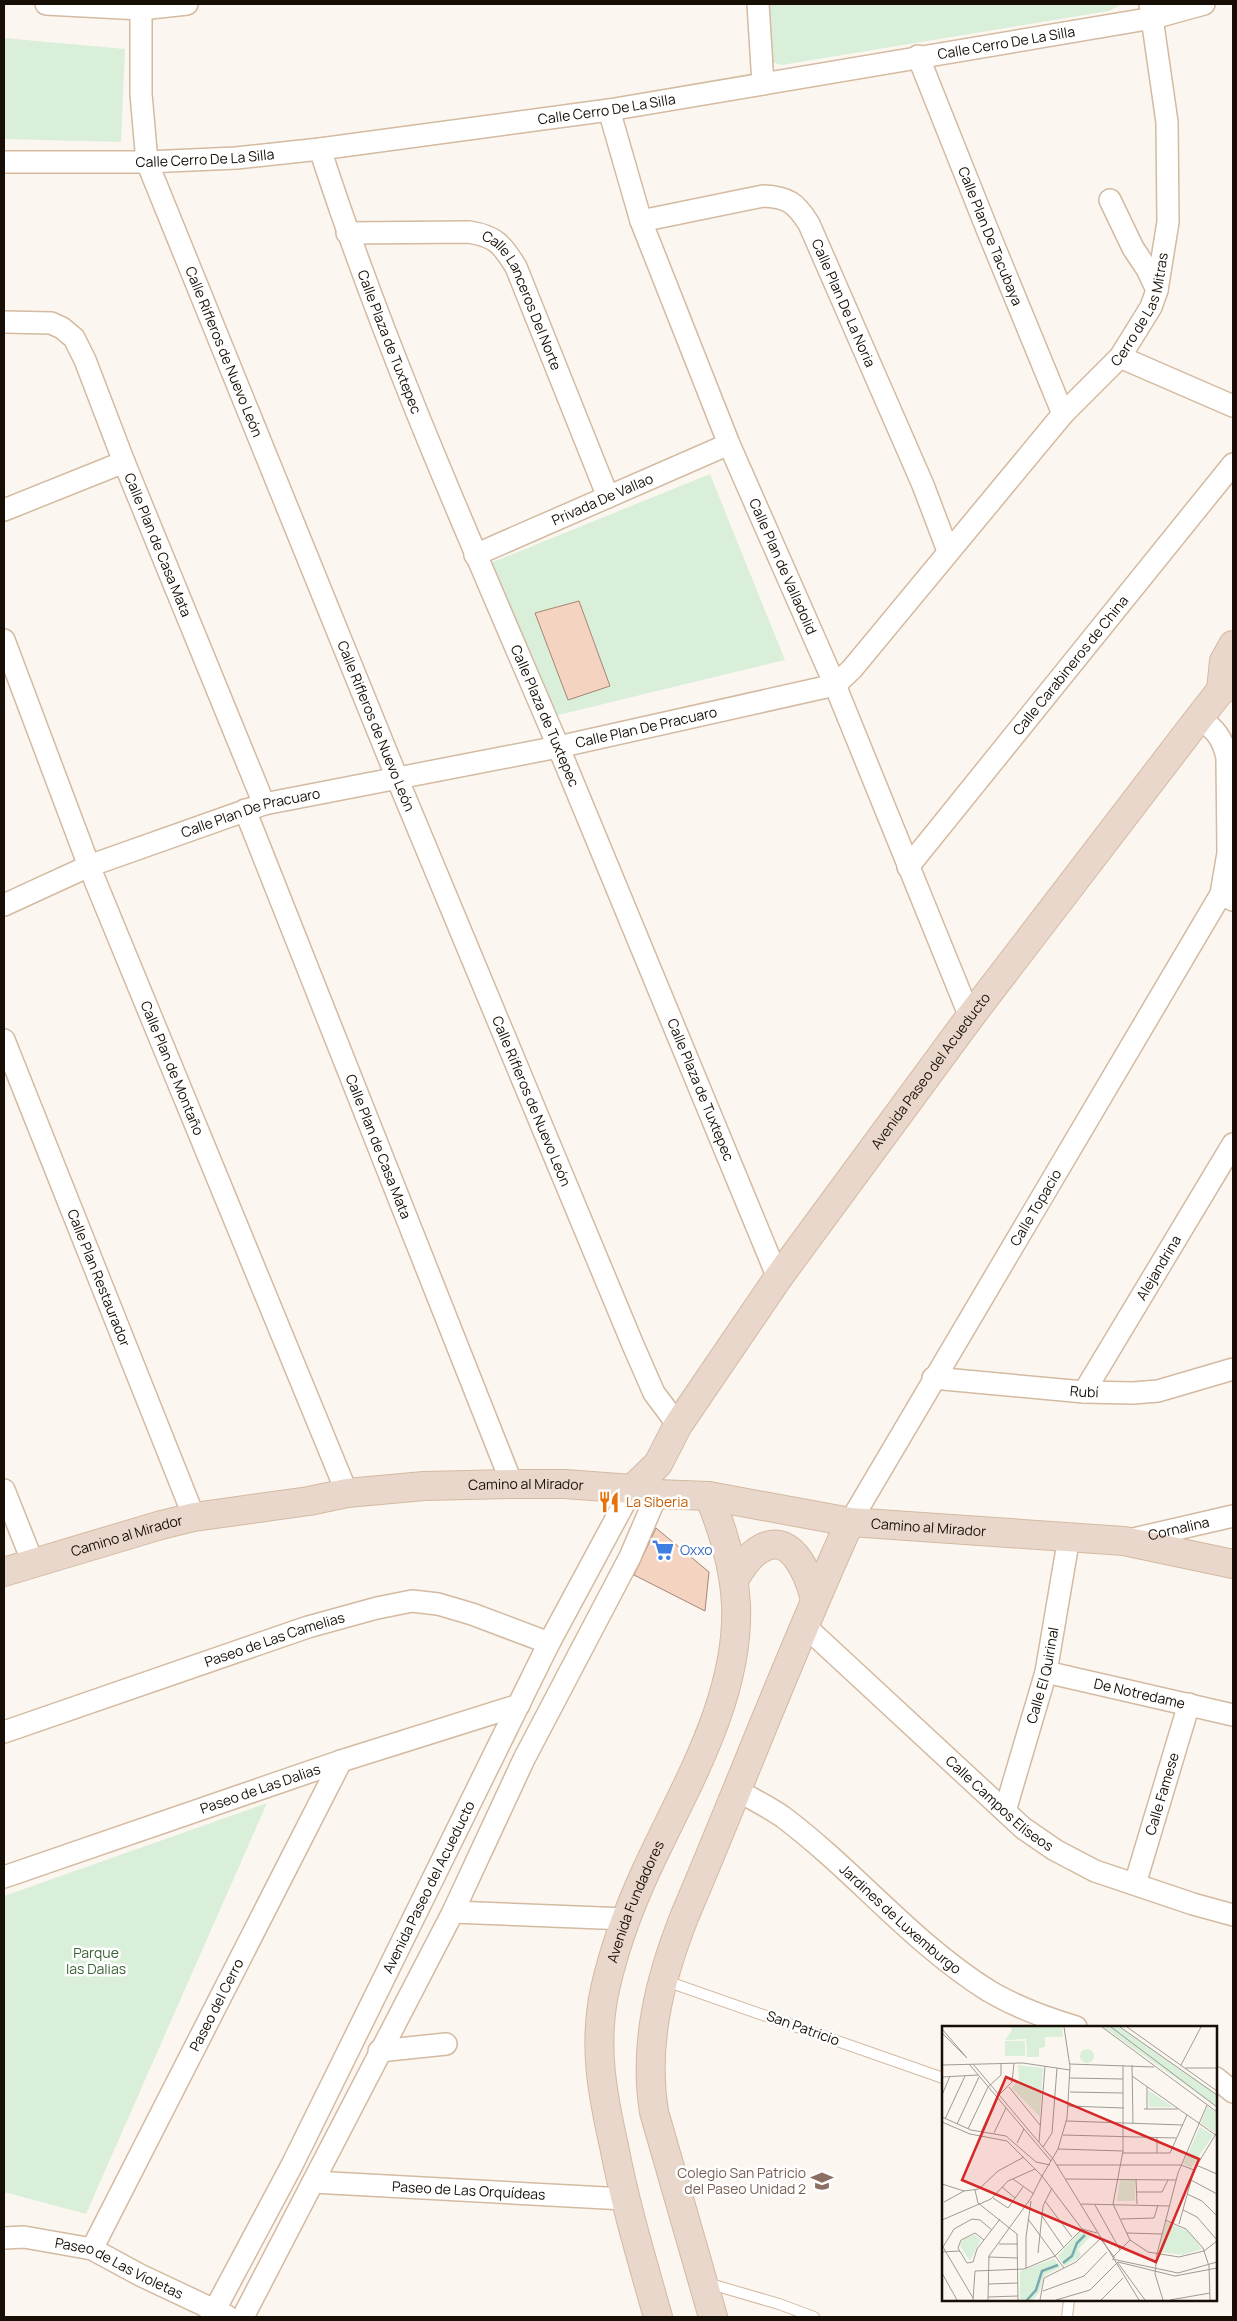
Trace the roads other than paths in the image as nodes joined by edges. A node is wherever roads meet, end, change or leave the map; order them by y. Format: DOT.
graph roads {
  1 [pos="46,4"];
  2 [pos="187,4"];
  3 [pos="758,4"];
  4 [pos="1204,4"];
  5 [pos="75,5"];
  6 [pos="141,9"];
  7 [pos="1152,11"];
  8 [pos="918,56"];
  9 [pos="763,84"];
  10 [pos="609,110"];
  11 [pos="320,149"];
  12 [pos="4,162"];
  13 [pos="146,162"];
  14 [pos="1110,200"];
  15 [pos="641,221"];
  16 [pos="347,233"];
  17 [pos="1157,290"];
  18 [pos="12,321"];
  19 [pos="1120,357"];
  20 [pos="1233,406"];
  21 [pos="1063,414"];
  22 [pos="729,444"];
  23 [pos="124,462"];
  24 [pos="1233,464"];
  25 [pos="608,497"];
  26 [pos="4,510"];
  27 [pos="948,551"];
  28 [pos="474,555"];
  29 [pos="4,640"];
  30 [pos="1229,670"];
  31 [pos="835,685"];
  32 [pos="1199,718"];
  33 [pos="558,747"];
  34 [pos="397,778"];
  35 [pos="255,807"];
  36 [pos="89,866"];
  37 [pos="908,867"];
  38 [pos="1227,897"];
  39 [pos="4,905"];
  40 [pos="970,1017"];
  41 [pos="4,1040"];
  42 [pos="1233,1144"];
  43 [pos="778,1278"];
  44 [pos="1233,1369"];
  45 [pos="933,1378"];
  46 [pos="1084,1392"];
  47 [pos="678,1425"];
  48 [pos="512,1484"];
  49 [pos="4,1490"];
  50 [pos="644,1492"];
  51 [pos="347,1493"];
  52 [pos="709,1496"];
  53 [pos="1233,1516"];
  54 [pos="194,1517"];
  55 [pos="850,1522"];
  56 [pos="1069,1536"];
  57 [pos="1124,1541"];
  58 [pos="33,1563"];
  59 [pos="1233,1564"];
  60 [pos="4,1572"];
  61 [pos="734,1580"];
  62 [pos="815,1599"];
  63 [pos="806,1627"];
  64 [pos="549,1643"];
  65 [pos="1046,1672"];
  66 [pos="1189,1704"];
  67 [pos="520,1705"];
  68 [pos="1233,1715"];
  69 [pos="4,1732"];
  70 [pos="496,1746"];
  71 [pos="524,1759"];
  72 [pos="342,1762"];
  73 [pos="737,1790"];
  74 [pos="1005,1811"];
  75 [pos="4,1877"];
  76 [pos="1135,1884"];
  77 [pos="453,1912"];
  78 [pos="1233,1915"];
  79 [pos="626,1919"];
  80 [pos="662,1979"];
  81 [pos="1073,2026"];
  82 [pos="446,2044"];
  83 [pos="379,2051"];
  84 [pos="942,2078"];
  85 [pos="1217,2079"];
  86 [pos="1233,2092"];
  87 [pos="313,2182"];
  88 [pos="624,2199"];
  89 [pos="4,2238"];
  90 [pos="92,2249"];
  91 [pos="704,2282"];
  92 [pos="1069,2301"];
  93 [pos="219,2315"];
  94 [pos="243,2317"];
  95 [pos="658,2317"];
  96 [pos="713,2317"];
  97 [pos="814,2317"];
  98 [pos="1067,2317"];
  1 -- 5 [label="street"];
  2 -- 6 [label="street"];
  3 -- 9 [label="street"];
  4 -- 7 [label="street, Calle Cerro De La Silla"];
  5 -- 6 [label="street"];
  6 -- 13 [label="street, Calle Rifleros de Nuevo León"];
  7 -- 8 [label="street, Calle Cerro De La Silla"];
  7 -- 17 [label="street, Cerro de Las Mitras"];
  8 -- 9 [label="street, Calle Cerro De La Silla"];
  8 -- 21 [label="street, Calle Plan De Tacubaya"];
  9 -- 10 [label="street, Calle Cerro De La Silla"];
  10 -- 11 [label="street, Calle Cerro De La Silla"];
  10 -- 15 [label="street, Calle Plan de Valladolid"];
  11 -- 13 [label="street, Calle Cerro De La Silla"];
  11 -- 16 [label="street, Calle Plaza de Tuxtepec"];
  12 -- 13 [label="street, Calle Cerro De La Silla"];
  13 -- 34 [label="street, Calle Rifleros de Nuevo León"];
  14 -- 17 [label="street"];
  15 -- 22 [label="street, Calle Plan de Valladolid"];
  15 -- 27 [label="street, Calle Plan De La Noria"];
  16 -- 25 [label="street, Calle Lanceros Del Norte"];
  16 -- 28 [label="street, Calle Plaza de Tuxtepec"];
  17 -- 19 [label="street, Cerro de Las Mitras"];
  18 -- 23 [label="street, Calle Plan de Casa Mata"];
  19 -- 20 [label="street"];
  19 -- 21 [label="street, Cerro de Las Mitras"];
  21 -- 27 [label="street, Cerro de Las Mitras"];
  22 -- 25 [label="street, Privada De Vallao"];
  22 -- 31 [label="street, Calle Plan de Valladolid"];
  23 -- 26 [label="street"];
  23 -- 35 [label="street, Calle Plan de Casa Mata"];
  24 -- 37 [label="street, Calle Carabineros de China"];
  25 -- 28 [label="street, Privada De Vallao"];
  27 -- 31 [label="street"];
  28 -- 33 [label="street, Calle Plaza de Tuxtepec"];
  29 -- 36 [label="street, Calle Plan de Montaño"];
  30 -- 32 [label="main road, Avenida Paseo del Acueducto"];
  31 -- 33 [label="street, Calle Plan De Pracuaro"];
  31 -- 37 [label="street, Calle Plan de Valladolid"];
  32 -- 38 [label="street"];
  32 -- 40 [label="main road, Avenida Paseo del Acueducto"];
  33 -- 34 [label="street, Calle Plan De Pracuaro"];
  33 -- 43 [label="street, Calle Plaza de Tuxtepec"];
  34 -- 35 [label="street, Calle Plan De Pracuaro"];
  34 -- 47 [label="street, Calle Rifleros de Nuevo León"];
  35 -- 36 [label="street, Calle Plan De Pracuaro"];
  35 -- 48 [label="street, Calle Plan de Casa Mata"];
  36 -- 39 [label="street, Calle Plan De Pracuaro"];
  36 -- 51 [label="street, Calle Plan de Montaño"];
  37 -- 40 [label="street, Calle Plan de Valladolid"];
  38 -- 45 [label="street, Calle Topacio"];
  40 -- 43 [label="main road, Avenida Paseo del Acueducto"];
  41 -- 54 [label="street, Calle Plan Restaurador"];
  42 -- 46 [label="street, Alejandrina"];
  43 -- 47 [label="main road, Avenida Paseo del Acueducto"];
  44 -- 46 [label="street, Rubí"];
  45 -- 46 [label="street, Rubí"];
  45 -- 55 [label="street, Calle Topacio"];
  47 -- 50 [label="main road, Avenida Paseo del Acueducto"];
  48 -- 50 [label="main road, Camino al Mirador"];
  48 -- 51 [label="main road, Camino al Mirador"];
  49 -- 58 [label="street"];
  50 -- 52 [label="main road, Camino al Mirador"];
  50 -- 64 [label="street, Avenida Paseo del Acueducto"];
  50 -- 71 [label="street, Avenida Paseo del Acueducto"];
  51 -- 54 [label="main road, Camino al Mirador"];
  52 -- 55 [label="main road, Camino al Mirador"];
  52 -- 61 [label="main road, Avenida Fundadores"];
  53 -- 57 [label="street, Cornalina"];
  54 -- 58 [label="main road, Camino al Mirador"];
  55 -- 56 [label="main road, Camino al Mirador"];
  55 -- 62 [label="main road"];
  56 -- 57 [label="main road, Camino al Mirador"];
  56 -- 65 [label="street, Calle El Quirinal"];
  57 -- 59 [label="main road, Camino al Mirador"];
  58 -- 60 [label="main road, Camino al Mirador"];
  61 -- 62 [label="main road"];
  61 -- 79 [label="main road, Avenida Fundadores"];
  62 -- 63 [label="main road"];
  63 -- 73 [label="main road"];
  63 -- 74 [label="street, Calle Campos Elíseos"];
  64 -- 67 [label="street, Avenida Paseo del Acueducto"];
  64 -- 69 [label="street, Paseo de Las Camelias"];
  65 -- 66 [label="street, De Notredame"];
  65 -- 74 [label="street, Calle El Quirinal"];
  66 -- 68 [label="street, De Notredame"];
  66 -- 76 [label="street, Calle Famese"];
  67 -- 70 [label="street, Avenida Paseo del Acueducto"];
  67 -- 72 [label="street, Paseo de Las Dalias"];
  70 -- 71 [label="street"];
  70 -- 93 [label="street, Avenida Paseo del Acueducto"];
  71 -- 77 [label="street, Avenida Paseo del Acueducto"];
  72 -- 75 [label="street, Paseo de Las Dalias"];
  72 -- 90 [label="street, Paseo del Cerro"];
  73 -- 80 [label="main road"];
  73 -- 81 [label="street, Jardines de Luxemburgo"];
  74 -- 76 [label="street, Calle Campos Elíseos"];
  76 -- 78 [label="street, Calle Campos Elíseos"];
  77 -- 79 [label="street"];
  77 -- 83 [label="street, Avenida Paseo del Acueducto"];
  79 -- 88 [label="main road, Avenida Fundadores"];
  80 -- 84 [label="lane, San Patricio"];
  80 -- 91 [label="main road"];
  82 -- 83 [label="street"];
  83 -- 87 [label="street, Avenida Paseo del Acueducto"];
  85 -- 86 [label="street"];
  87 -- 88 [label="street, Paseo de Las Orquídeas"];
  87 -- 94 [label="street, Avenida Paseo del Acueducto"];
  88 -- 95 [label="main road, Avenida Fundadores"];
  89 -- 90 [label="street, Paseo de Las Violetas"];
  90 -- 93 [label="street, Paseo de Las Violetas"];
  91 -- 96 [label="main road"];
  91 -- 97 [label="lane"];
  92 -- 98 [label="lane"];
}
